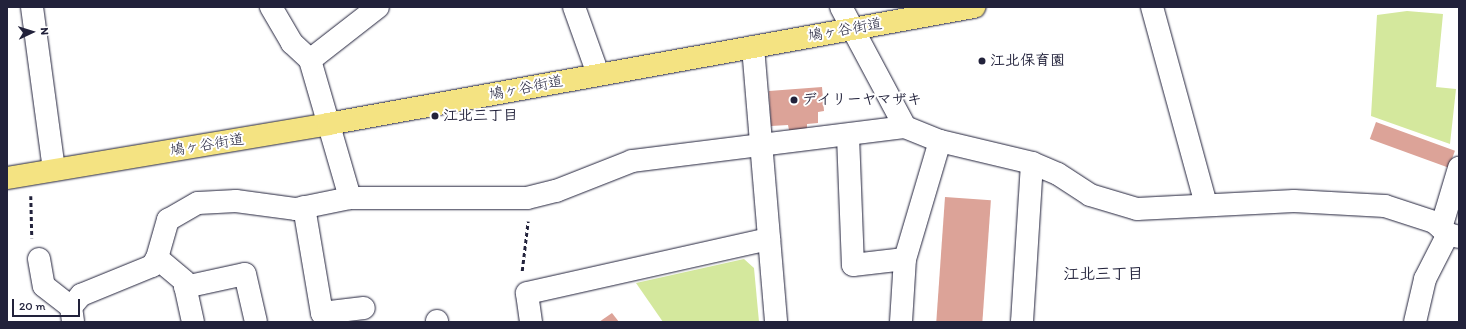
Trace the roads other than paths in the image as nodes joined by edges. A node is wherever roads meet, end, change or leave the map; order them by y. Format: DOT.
graph roads {
  1 [pos="32,7"];
  2 [pos="271,7"];
  3 [pos="378,7"];
  4 [pos="574,7"];
  5 [pos="841,7"];
  6 [pos="974,7"];
  7 [pos="1152,7"];
  8 [pos="853,29"];
  9 [pos="753,47"];
  10 [pos="310,60"];
  11 [pos="598,74"];
  12 [pos="328,124"];
  13 [pos="905,127"];
  14 [pos="848,136"];
  15 [pos="940,141"];
  16 [pos="762,145"];
  17 [pos="1032,162"];
  18 [pos="1459,168"];
  19 [pos="54,170"];
  20 [pos="7,178"];
  21 [pos="350,198"];
  22 [pos="1206,204"];
  23 [pos="304,207"];
  24 [pos="1449,233"];
  25 [pos="769,239"];
  26 [pos="157,258"];
  27 [pos="39,259"];
  28 [pos="905,259"];
  29 [pos="185,287"];
  30 [pos="364,308"];
  31 [pos="72,315"];
  32 [pos="193,322"];
  33 [pos="256,322"];
  34 [pos="531,322"];
  35 [pos="776,322"];
  36 [pos="901,322"];
  37 [pos="1022,322"];
  38 [pos="1415,322"];
  1 -- 19 [label="street"];
  2 -- 10 [label="street"];
  3 -- 10 [label="street"];
  4 -- 11 [label="street"];
  5 -- 8 [label="street"];
  6 -- 8 [label="main road, 鳩ヶ谷街道"];
  7 -- 22 [label="street"];
  8 -- 9 [label="main road, 鳩ヶ谷街道"];
  8 -- 13 [label="street"];
  9 -- 11 [label="main road, 鳩ヶ谷街道"];
  9 -- 16 [label="street"];
  10 -- 12 [label="street"];
  11 -- 12 [label="main road, 鳩ヶ谷街道"];
  12 -- 19 [label="main road, 鳩ヶ谷街道"];
  12 -- 21 [label="street"];
  13 -- 14 [label="street"];
  13 -- 15 [label="street"];
  14 -- 16 [label="street"];
  14 -- 28 [label="street"];
  15 -- 17 [label="street"];
  15 -- 28 [label="street"];
  16 -- 21 [label="street"];
  16 -- 25 [label="street"];
  17 -- 22 [label="street"];
  17 -- 37 [label="street"];
  18 -- 24 [label="street"];
  19 -- 20 [label="main road, 鳩ヶ谷街道"];
  21 -- 23 [label="street"];
  22 -- 24 [label="street"];
  23 -- 26 [label="street"];
  23 -- 30 [label="street"];
  24 -- 38 [label="street"];
  25 -- 34 [label="street"];
  25 -- 35 [label="street"];
  26 -- 29 [label="street"];
  26 -- 31 [label="street"];
  27 -- 31 [label="street"];
  28 -- 36 [label="street"];
  29 -- 32 [label="street"];
  29 -- 33 [label="street"];
}
